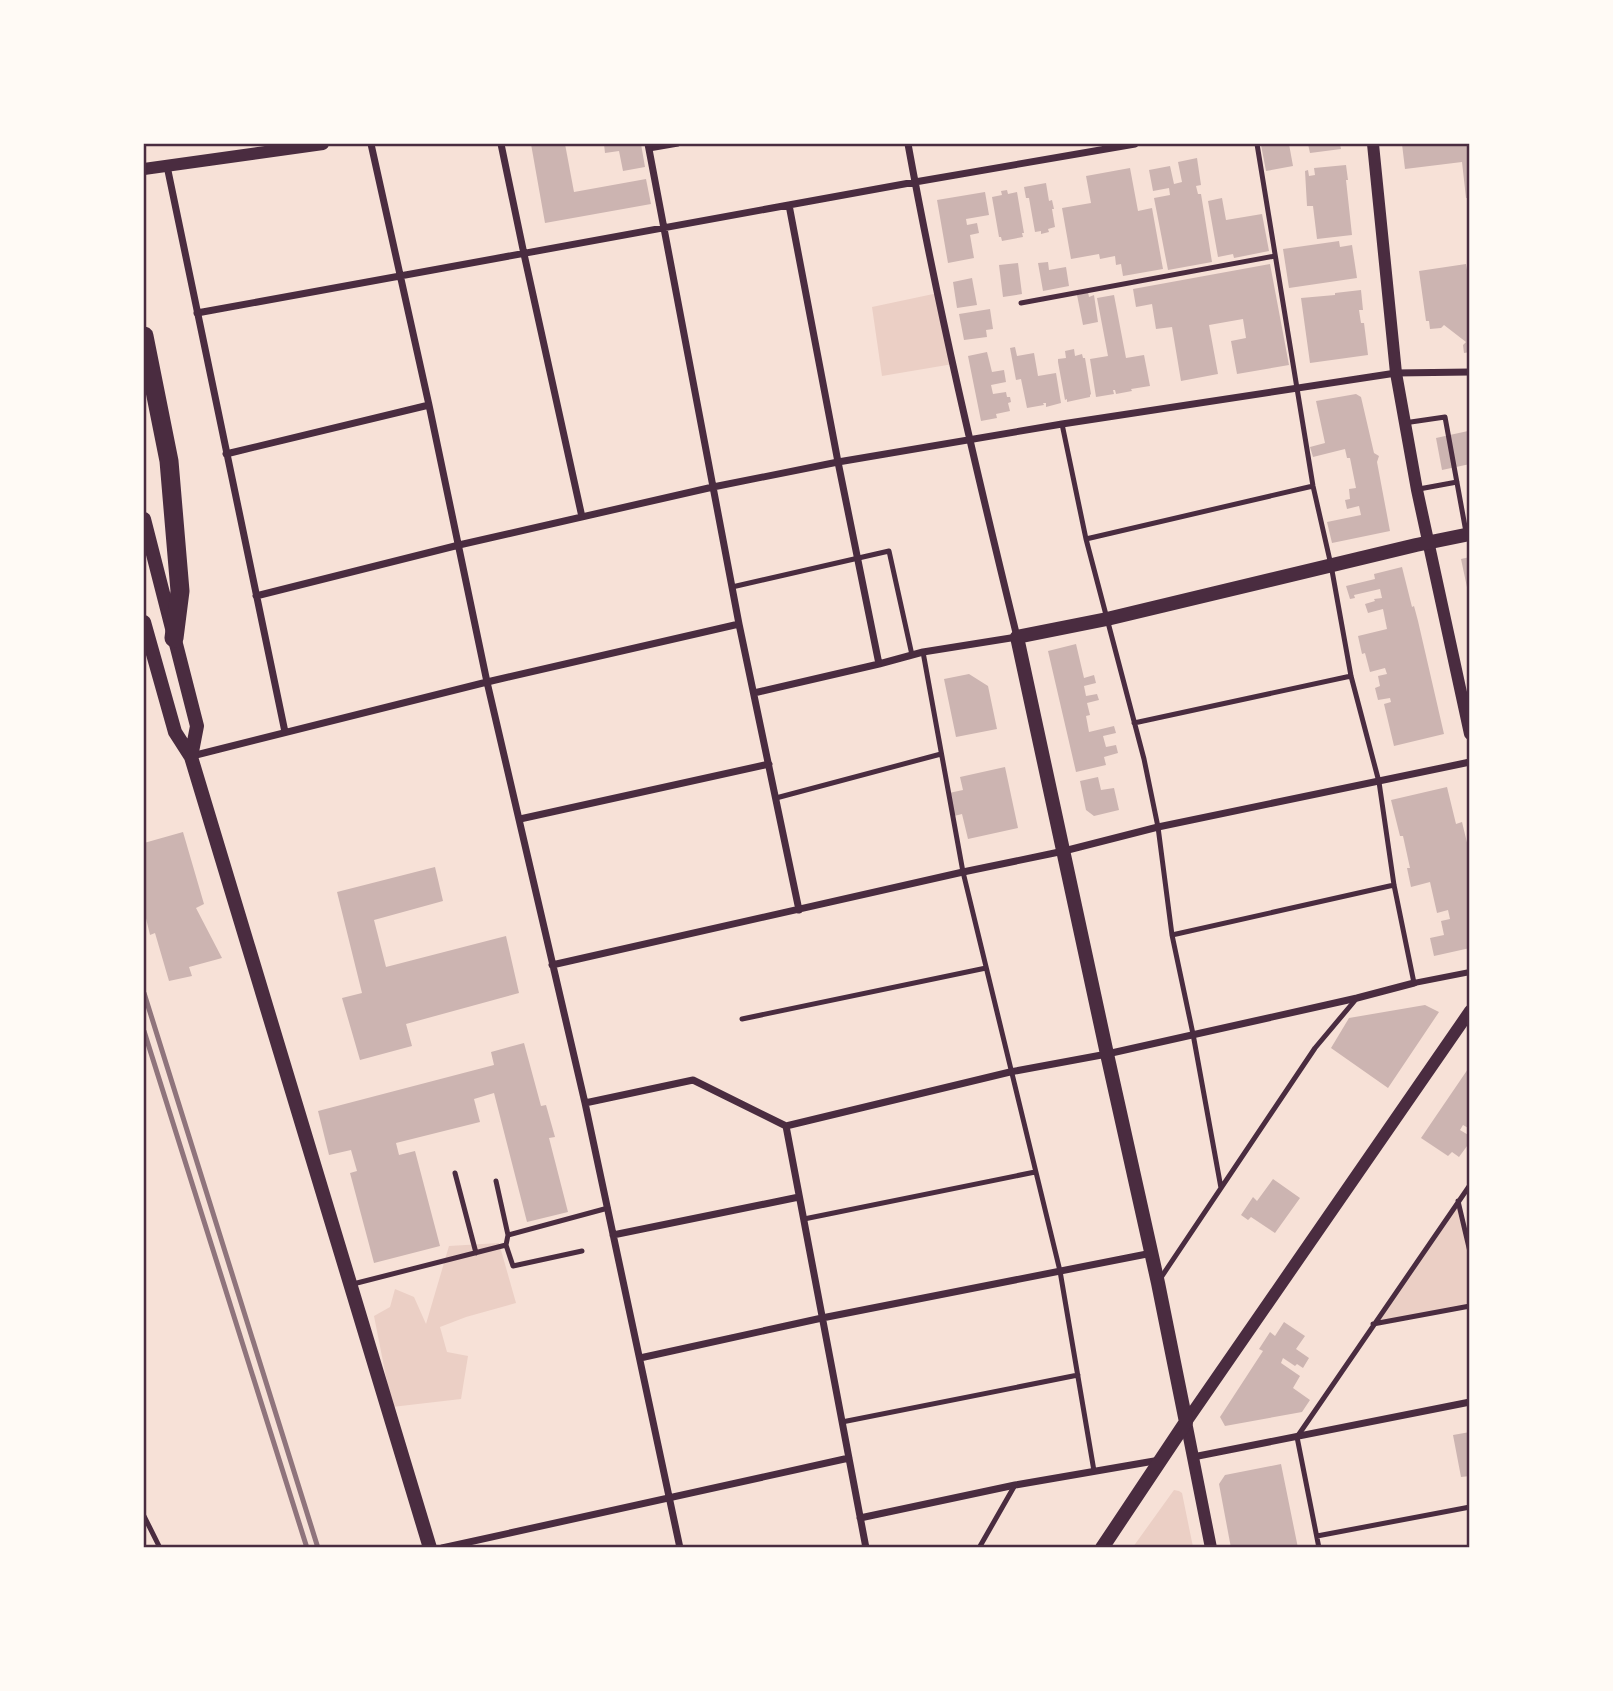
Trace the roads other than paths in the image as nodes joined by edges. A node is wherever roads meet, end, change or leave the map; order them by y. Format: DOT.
graph roads {
  1 [pos="323,144"];
  2 [pos="371,144"];
  3 [pos="501,144"];
  4 [pos="678,144"];
  5 [pos="908,144"];
  6 [pos="1135,144"];
  7 [pos="1257,144"];
  8 [pos="1373,144"];
  9 [pos="648,146"];
  10 [pos="167,166"];
  11 [pos="144,169"];
  12 [pos="915,182"];
  13 [pos="789,205"];
  14 [pos="664,228"];
  15 [pos="524,254"];
  16 [pos="1275,256"];
  17 [pos="400,276"];
  18 [pos="1021,303"];
  19 [pos="197,313"];
  20 [pos="144,336"];
  21 [pos="1469,372"];
  22 [pos="1396,373"];
  23 [pos="1298,387"];
  24 [pos="429,405"];
  25 [pos="1404,423"];
  26 [pos="1062,424"];
  27 [pos="969,439"];
  28 [pos="226,454"];
  29 [pos="838,462"];
  30 [pos="1457,482"];
  31 [pos="1313,486"];
  32 [pos="713,487"];
  33 [pos="1417,490"];
  34 [pos="1469,495"];
  35 [pos="1460,497"];
  36 [pos="582,517"];
  37 [pos="144,519"];
  38 [pos="1468,535"];
  39 [pos="1086,539"];
  40 [pos="1428,542"];
  41 [pos="459,545"];
  42 [pos="858,559"];
  43 [pos="1331,565"];
  44 [pos="732,587"];
  45 [pos="256,596"];
  46 [pos="1107,619"];
  47 [pos="144,622"];
  48 [pos="739,624"];
  49 [pos="1017,637"];
  50 [pos="174,638"];
  51 [pos="923,652"];
  52 [pos="912,655"];
  53 [pos="879,664"];
  54 [pos="1351,676"];
  55 [pos="487,682"];
  56 [pos="754,693"];
  57 [pos="1134,723"];
  58 [pos="285,732"];
  59 [pos="1469,734"];
  60 [pos="941,754"];
  61 [pos="191,757"];
  62 [pos="1469,762"];
  63 [pos="769,764"];
  64 [pos="1379,782"];
  65 [pos="776,798"];
  66 [pos="520,819"];
  67 [pos="1158,827"];
  68 [pos="1063,851"];
  69 [pos="962,872"];
  70 [pos="1394,885"];
  71 [pos="799,910"];
  72 [pos="1172,935"];
  73 [pos="552,965"];
  74 [pos="986,968"];
  75 [pos="1469,972"];
  76 [pos="1414,983"];
  77 [pos="1357,998"];
  78 [pos="1469,1011"];
  79 [pos="742,1019"];
  80 [pos="1193,1034"];
  81 [pos="1107,1054"];
  82 [pos="1010,1072"];
  83 [pos="585,1103"];
  84 [pos="786,1126"];
  85 [pos="1035,1172"];
  86 [pos="455,1173"];
  87 [pos="496,1181"];
  88 [pos="1469,1185"];
  89 [pos="1221,1188"];
  90 [pos="799,1197"];
  91 [pos="1458,1200"];
  92 [pos="608,1208"];
  93 [pos="803,1219"];
  94 [pos="508,1235"];
  95 [pos="613,1235"];
  96 [pos="506,1245"];
  97 [pos="582,1251"];
  98 [pos="1469,1252"];
  99 [pos="475,1253"];
  100 [pos="1152,1253"];
  101 [pos="1060,1271"];
  102 [pos="1158,1283"];
  103 [pos="350,1285"];
  104 [pos="1469,1306"];
  105 [pos="822,1318"];
  106 [pos="1373,1324"];
  107 [pos="640,1358"];
  108 [pos="1078,1375"];
  109 [pos="1469,1402"];
  110 [pos="842,1422"];
  111 [pos="1186,1422"];
  112 [pos="1297,1437"];
  113 [pos="1193,1457"];
  114 [pos="849,1458"];
  115 [pos="1161,1460"];
  116 [pos="1094,1471"];
  117 [pos="1015,1485"];
  118 [pos="669,1497"];
  119 [pos="1469,1507"];
  120 [pos="144,1516"];
  121 [pos="860,1518"];
  122 [pos="1317,1536"];
  123 [pos="160,1548"];
  124 [pos="430,1548"];
  125 [pos="442,1548"];
  126 [pos="680,1548"];
  127 [pos="866,1548"];
  128 [pos="979,1548"];
  129 [pos="1102,1548"];
  130 [pos="1211,1548"];
  131 [pos="1319,1548"];
  1 -- 10 [label="street"];
  2 -- 17 [label="street"];
  3 -- 15 [label="street"];
  4 -- 9 [label="lane"];
  5 -- 12 [label="street"];
  6 -- 12 [label="street"];
  7 -- 16 [label="lane"];
  8 -- 22 [label="street"];
  9 -- 14 [label="street"];
  10 -- 11 [label="street"];
  10 -- 19 [label="street"];
  12 -- 13 [label="street"];
  12 -- 27 [label="street"];
  13 -- 14 [label="street"];
  13 -- 29 [label="street"];
  14 -- 15 [label="street"];
  14 -- 32 [label="street"];
  15 -- 17 [label="street"];
  15 -- 36 [label="street"];
  16 -- 18 [label="lane"];
  16 -- 23 [label="lane"];
  17 -- 19 [label="street"];
  17 -- 24 [label="street"];
  19 -- 28 [label="street"];
  20 -- 50 [label="highway"];
  21 -- 22 [label="street"];
  22 -- 23 [label="street"];
  22 -- 25 [label="street"];
  23 -- 26 [label="street"];
  23 -- 31 [label="lane"];
  24 -- 28 [label="street"];
  24 -- 41 [label="street"];
  25 -- 30 [label="lane"];
  25 -- 33 [label="street"];
  26 -- 27 [label="street"];
  26 -- 39 [label="lane"];
  27 -- 29 [label="street"];
  27 -- 49 [label="street"];
  28 -- 45 [label="street"];
  29 -- 32 [label="street"];
  29 -- 42 [label="street"];
  30 -- 33 [label="lane"];
  30 -- 35 [label="lane"];
  31 -- 39 [label="lane"];
  31 -- 43 [label="lane"];
  32 -- 36 [label="street"];
  32 -- 44 [label="street"];
  33 -- 40 [label="street"];
  34 -- 35 [label="lane"];
  35 -- 38 [label="lane"];
  36 -- 41 [label="street"];
  37 -- 50 [label="main road"];
  38 -- 40 [label="main road"];
  39 -- 46 [label="lane"];
  40 -- 43 [label="main road"];
  40 -- 59 [label="street"];
  41 -- 45 [label="street"];
  41 -- 55 [label="street"];
  42 -- 44 [label="lane"];
  42 -- 52 [label="lane"];
  42 -- 53 [label="street"];
  43 -- 46 [label="main road"];
  43 -- 54 [label="lane"];
  44 -- 48 [label="street"];
  45 -- 58 [label="street"];
  46 -- 49 [label="main road"];
  46 -- 57 [label="lane"];
  47 -- 61 [label="main road"];
  48 -- 55 [label="street"];
  48 -- 56 [label="street"];
  49 -- 51 [label="street"];
  49 -- 68 [label="main road"];
  50 -- 61 [label="main road"];
  51 -- 52 [label="street"];
  51 -- 60 [label="lane"];
  52 -- 53 [label="street"];
  53 -- 56 [label="street"];
  54 -- 57 [label="lane"];
  54 -- 64 [label="lane"];
  55 -- 58 [label="street"];
  55 -- 66 [label="street"];
  56 -- 63 [label="street"];
  57 -- 67 [label="lane"];
  58 -- 61 [label="street"];
  60 -- 65 [label="lane"];
  60 -- 69 [label="lane"];
  61 -- 103 [label="main road"];
  62 -- 64 [label="street"];
  63 -- 65 [label="street"];
  63 -- 66 [label="street"];
  64 -- 67 [label="street"];
  64 -- 70 [label="lane"];
  65 -- 71 [label="street"];
  66 -- 73 [label="street"];
  67 -- 68 [label="street"];
  67 -- 72 [label="lane"];
  68 -- 69 [label="street"];
  68 -- 81 [label="main road"];
  69 -- 71 [label="street"];
  69 -- 74 [label="lane"];
  70 -- 72 [label="lane"];
  70 -- 76 [label="lane"];
  71 -- 73 [label="street"];
  72 -- 80 [label="lane"];
  73 -- 83 [label="street"];
  74 -- 79 [label="lane"];
  74 -- 82 [label="lane"];
  75 -- 76 [label="street"];
  76 -- 77 [label="street"];
  77 -- 80 [label="street"];
  77 -- 89 [label="lane"];
  78 -- 111 [label="street"];
  80 -- 81 [label="street"];
  80 -- 89 [label="lane"];
  81 -- 82 [label="street"];
  81 -- 100 [label="main road"];
  82 -- 84 [label="street"];
  82 -- 85 [label="lane"];
  83 -- 84 [label="street"];
  83 -- 92 [label="street"];
  84 -- 90 [label="street"];
  85 -- 93 [label="lane"];
  85 -- 101 [label="lane"];
  86 -- 99 [label="lane"];
  87 -- 94 [label="lane"];
  88 -- 91 [label="lane"];
  89 -- 102 [label="lane"];
  90 -- 93 [label="street"];
  90 -- 95 [label="street"];
  91 -- 98 [label="lane"];
  91 -- 106 [label="lane"];
  92 -- 94 [label="lane"];
  92 -- 95 [label="street"];
  93 -- 105 [label="street"];
  94 -- 96 [label="lane"];
  95 -- 107 [label="street"];
  96 -- 97 [label="lane"];
  96 -- 99 [label="lane"];
  99 -- 103 [label="lane"];
  100 -- 101 [label="street"];
  100 -- 102 [label="main road"];
  101 -- 105 [label="street"];
  101 -- 108 [label="lane"];
  102 -- 111 [label="main road"];
  103 -- 124 [label="main road"];
  104 -- 106 [label="lane"];
  105 -- 107 [label="street"];
  105 -- 110 [label="street"];
  106 -- 112 [label="lane"];
  107 -- 118 [label="street"];
  108 -- 110 [label="lane"];
  108 -- 116 [label="lane"];
  109 -- 112 [label="street"];
  110 -- 114 [label="street"];
  111 -- 113 [label="street"];
  111 -- 115 [label="main road"];
  112 -- 113 [label="street"];
  112 -- 122 [label="lane"];
  113 -- 130 [label="street"];
  114 -- 118 [label="street"];
  114 -- 121 [label="street"];
  115 -- 116 [label="street"];
  115 -- 129 [label="main road"];
  116 -- 117 [label="street"];
  117 -- 121 [label="street"];
  117 -- 128 [label="lane"];
  118 -- 125 [label="street"];
  118 -- 126 [label="street"];
  119 -- 122 [label="lane"];
  120 -- 123 [label="lane"];
  121 -- 127 [label="street"];
  122 -- 131 [label="lane"];
}
